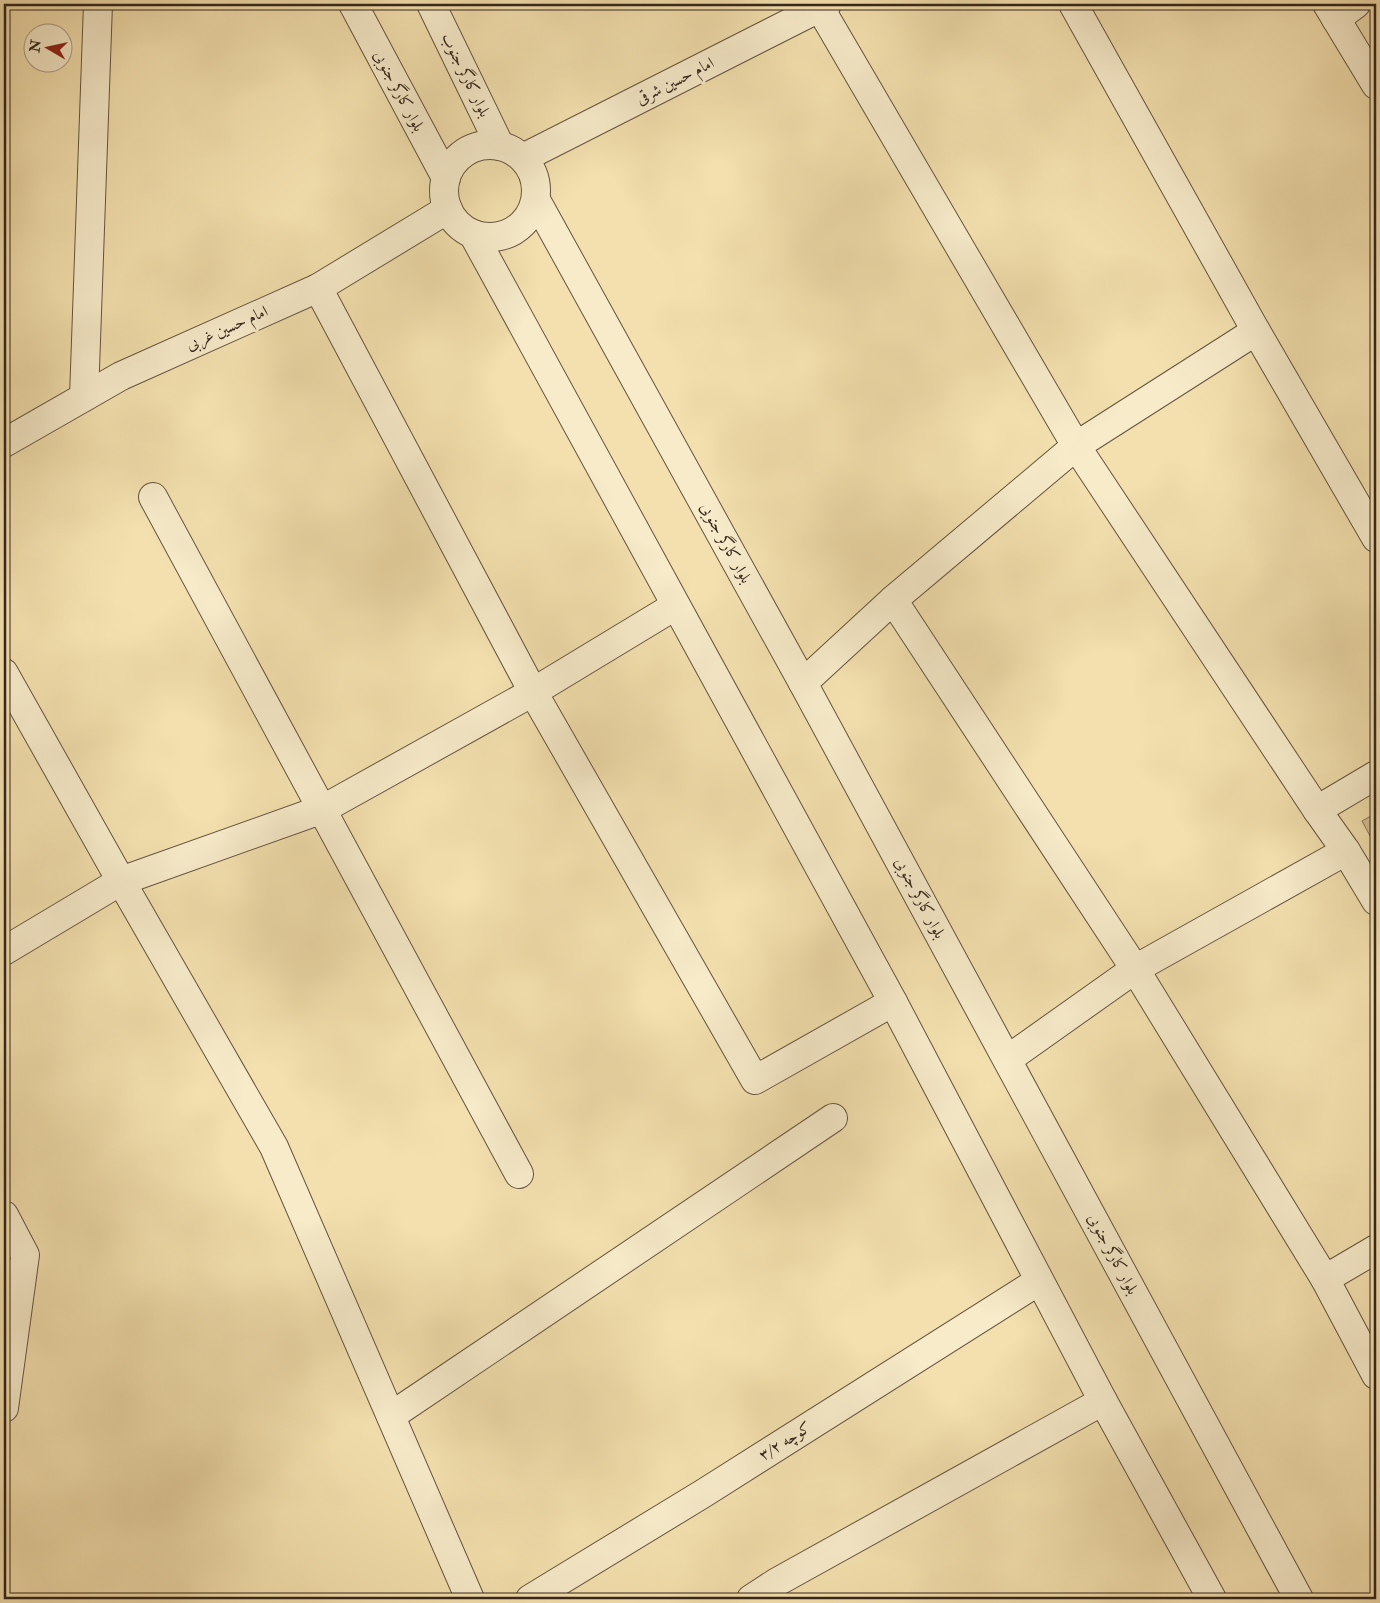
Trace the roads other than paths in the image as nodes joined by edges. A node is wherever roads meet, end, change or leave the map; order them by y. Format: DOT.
graph roads {
  1 [pos="98,4"];
  2 [pos="353,4"];
  3 [pos="431,4"];
  4 [pos="1073,4"];
  5 [pos="824,6"];
  6 [pos="1340,9"];
  7 [pos="1376,85"];
  8 [pos="512,152"];
  9 [pos="446,178"];
  10 [pos="536,200"];
  11 [pos="448,209"];
  12 [pos="473,234"];
  13 [pos="318,288"];
  14 [pos="1256,331"];
  15 [pos="84,396"];
  16 [pos="4,443"];
  17 [pos="1076,446"];
  18 [pos="153,497"];
  19 [pos="1376,538"];
  20 [pos="893,600"];
  21 [pos="675,606"];
  22 [pos="4,673"];
  23 [pos="803,683"];
  24 [pos="533,692"];
  25 [pos="1376,775"];
  26 [pos="323,809"];
  27 [pos="1317,810"];
  28 [pos="1346,851"];
  29 [pos="121,882"];
  30 [pos="1376,901"];
  31 [pos="4,951"];
  32 [pos="1135,969"];
  33 [pos="893,1002"];
  34 [pos="1008,1059"];
  35 [pos="833,1118"];
  36 [pos="519,1174"];
  37 [pos="4,1215"];
  38 [pos="1376,1249"];
  39 [pos="1325,1279"];
  40 [pos="1039,1280"];
  41 [pos="1376,1375"];
  42 [pos="1102,1401"];
  43 [pos="4,1408"];
  44 [pos="391,1416"];
  45 [pos="470,1599"];
  46 [pos="530,1599"];
  47 [pos="752,1599"];
  48 [pos="1212,1599"];
  49 [pos="1299,1599"];
  1 -- 15 [label="street"];
  2 -- 9 [label="street, بلوار کارگر جنوبی"];
  3 -- 8 [label="street, بلوار کارگر جنوب"];
  4 -- 14 [label="street"];
  5 -- 8 [label="street, امام حسین شرقی"];
  5 -- 17 [label="street"];
  6 -- 7 [label="street"];
  8 -- 9 [label="street"];
  8 -- 10 [label="street"];
  9 -- 11 [label="street"];
  10 -- 12 [label="street"];
  10 -- 23 [label="street, بلوار کارگر جنوبی"];
  11 -- 12 [label="street"];
  11 -- 13 [label="street, امام حسین غربی"];
  12 -- 21 [label="street"];
  13 -- 15 [label="street, امام حسین غربی"];
  13 -- 24 [label="street"];
  14 -- 17 [label="street"];
  14 -- 19 [label="street"];
  15 -- 16 [label="street, امام حسین غربی"];
  17 -- 20 [label="street"];
  17 -- 27 [label="street"];
  18 -- 26 [label="street"];
  20 -- 23 [label="street"];
  20 -- 32 [label="street"];
  21 -- 24 [label="street"];
  21 -- 33 [label="street"];
  22 -- 29 [label="street"];
  23 -- 34 [label="street, بلوار کارگر جنوبی"];
  24 -- 26 [label="street"];
  24 -- 33 [label="street"];
  25 -- 27 [label="street"];
  26 -- 29 [label="street"];
  26 -- 36 [label="street"];
  27 -- 28 [label="street"];
  28 -- 30 [label="street"];
  28 -- 32 [label="street"];
  29 -- 31 [label="street"];
  29 -- 44 [label="street"];
  32 -- 34 [label="street"];
  32 -- 39 [label="street"];
  33 -- 40 [label="street"];
  34 -- 49 [label="street, بلوار کارگر جنوبی"];
  35 -- 44 [label="street"];
  37 -- 43 [label="street"];
  38 -- 39 [label="street"];
  39 -- 41 [label="street"];
  40 -- 42 [label="street"];
  40 -- 46 [label="street, کوچه ۳/۲"];
  42 -- 47 [label="street"];
  42 -- 48 [label="street"];
  44 -- 45 [label="street"];
}
